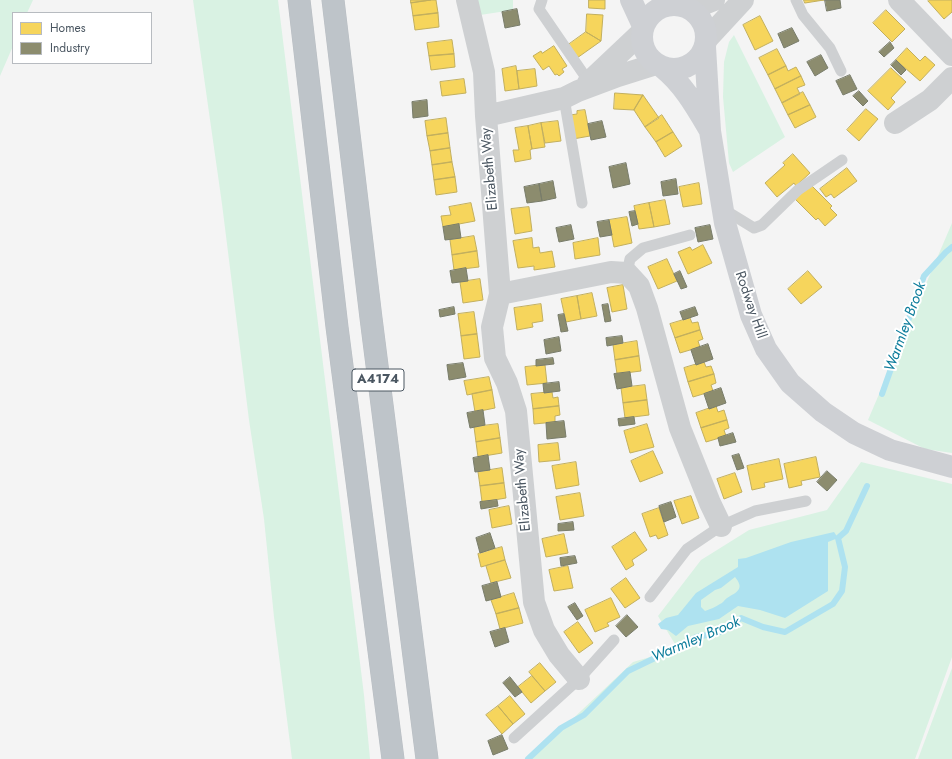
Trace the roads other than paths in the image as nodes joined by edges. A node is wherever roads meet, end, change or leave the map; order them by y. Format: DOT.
graph roads {
  1 [pos="300,0"];
  2 [pos="333,0"];
  3 [pos="467,0"];
  4 [pos="542,0"];
  5 [pos="631,0"];
  6 [pos="714,0"];
  7 [pos="743,0"];
  8 [pos="796,0"];
  9 [pos="899,0"];
  10 [pos="676,4"];
  11 [pos="643,29"];
  12 [pos="706,44"];
  13 [pos="952,54"];
  14 [pos="660,66"];
  15 [pos="841,72"];
  16 [pos="952,78"];
  17 [pos="577,90"];
  18 [pos="486,116"];
  19 [pos="895,123"];
  20 [pos="710,131"];
  21 [pos="842,160"];
  22 [pos="582,203"];
  23 [pos="722,209"];
  24 [pos="690,235"];
  25 [pos="627,272"];
  26 [pos="500,294"];
  27 [pos="952,467"];
  28 [pos="806,502"];
  29 [pos="721,526"];
  30 [pos="650,597"];
  31 [pos="614,640"];
  32 [pos="579,679"];
  33 [pos="514,738"];
  34 [pos="393,759"];
  35 [pos="427,759"];
  1 -- 34 [label="highway, A4174"];
  2 -- 35 [label="highway, A4174"];
  3 -- 18 [label="street, Elizabeth Way"];
  4 -- 17 [label="lane"];
  5 -- 11 [label="street"];
  6 -- 10 [label="street"];
  7 -- 12 [label="street"];
  8 -- 15 [label="lane"];
  9 -- 13 [label="street"];
  10 -- 11 [label="street"];
  10 -- 12 [label="street"];
  11 -- 14 [label="street"];
  11 -- 17 [label="street"];
  12 -- 14 [label="street"];
  12 -- 20 [label="street, Rodway Hill"];
  14 -- 17 [label="street, Elizabeth Way"];
  14 -- 20 [label="street, Rodway Hill"];
  16 -- 19 [label="street"];
  17 -- 18 [label="street, Elizabeth Way"];
  17 -- 22 [label="lane"];
  18 -- 26 [label="street, Elizabeth Way"];
  20 -- 23 [label="street, Rodway Hill"];
  21 -- 23 [label="lane"];
  23 -- 27 [label="street, Rodway Hill"];
  24 -- 25 [label="lane"];
  25 -- 26 [label="street"];
  25 -- 29 [label="street"];
  26 -- 32 [label="street, Elizabeth Way"];
  28 -- 29 [label="lane"];
  29 -- 30 [label="lane"];
  31 -- 32 [label="lane"];
  32 -- 33 [label="lane"];
}
